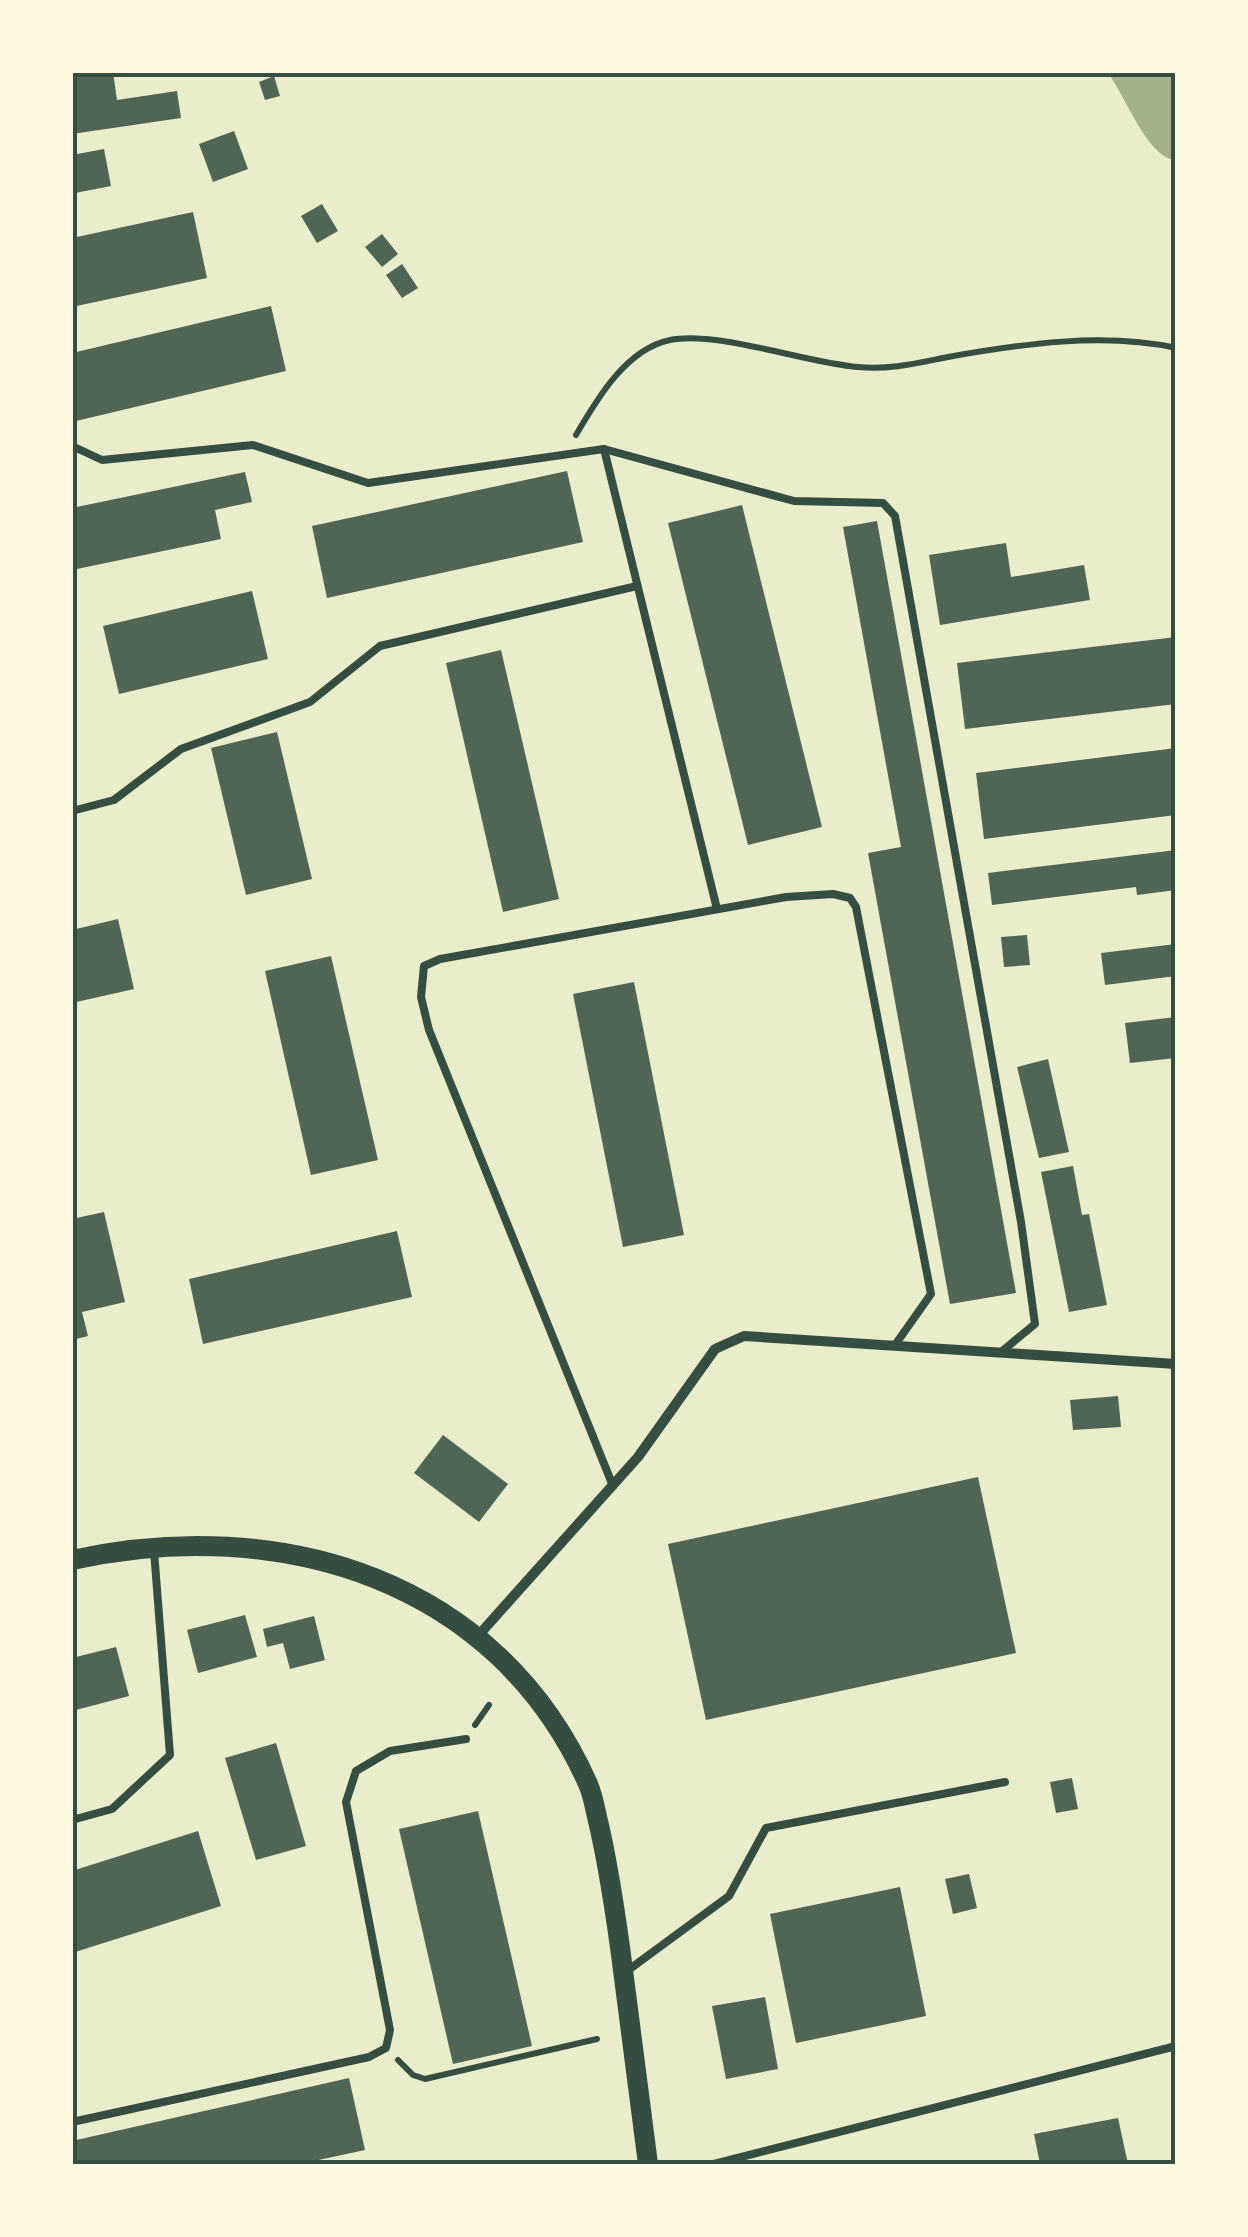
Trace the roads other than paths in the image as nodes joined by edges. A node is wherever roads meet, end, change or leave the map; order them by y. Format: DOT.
graph roads {
  1 [pos="72,446"];
  2 [pos="604,450"];
  3 [pos="637,586"];
  4 [pos="72,811"];
  5 [pos="717,910"];
  6 [pos="895,1345"];
  7 [pos="1002,1352"];
  8 [pos="1176,1364"];
  9 [pos="613,1486"];
  10 [pos="154,1546"];
  11 [pos="72,1560"];
  12 [pos="477,1637"];
  13 [pos="466,1739"];
  14 [pos="1004,1782"];
  15 [pos="72,1820"];
  16 [pos="623,1974"];
  17 [pos="1176,2046"];
  18 [pos="72,2122"];
  19 [pos="648,2164"];
  20 [pos="714,2164"];
  1 -- 2 [label="lane"];
  2 -- 3 [label="lane"];
  2 -- 7 [label="lane"];
  3 -- 4 [label="lane"];
  3 -- 5 [label="lane"];
  5 -- 6 [label="lane"];
  5 -- 9 [label="lane"];
  6 -- 7 [label="street"];
  6 -- 9 [label="street"];
  7 -- 8 [label="street"];
  9 -- 12 [label="street"];
  10 -- 11 [label="main road"];
  10 -- 12 [label="main road"];
  10 -- 15 [label="lane"];
  12 -- 16 [label="main road"];
  13 -- 18 [label="lane"];
  14 -- 16 [label="lane"];
  16 -- 19 [label="main road"];
  17 -- 20 [label="lane"];
}
